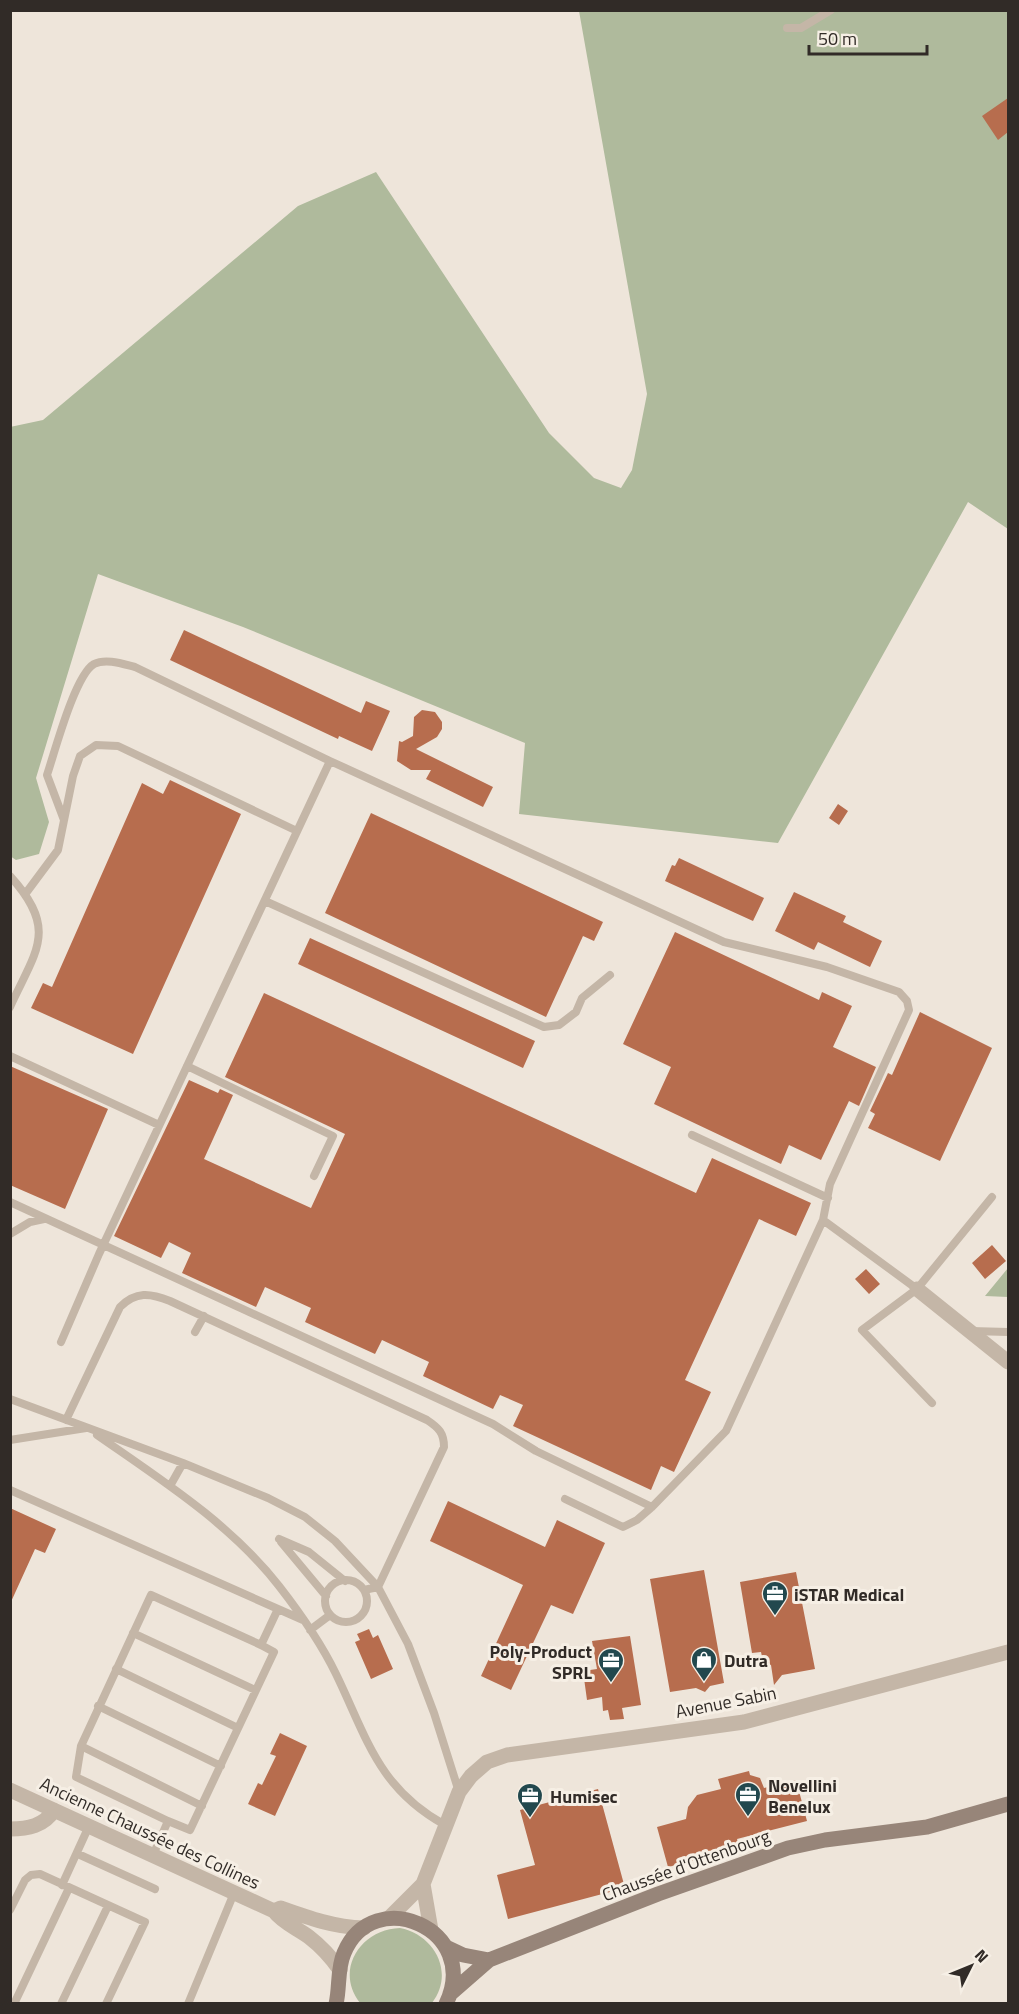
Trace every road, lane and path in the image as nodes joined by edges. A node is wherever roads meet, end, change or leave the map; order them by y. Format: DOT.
graph roads {
  1 [pos="831,10"];
  2 [pos="787,28"];
  3 [pos="330,761"];
  4 [pos="64,820"];
  5 [pos="297,831"];
  6 [pos="10,876"];
  7 [pos="26,893"];
  8 [pos="265,901"];
  9 [pos="610,975"];
  10 [pos="10,1007"];
  11 [pos="10,1056"];
  12 [pos="187,1066"];
  13 [pos="159,1125"];
  14 [pos="692,1135"];
  15 [pos="314,1176"];
  16 [pos="993,1197"];
  17 [pos="828,1198"];
  18 [pos="10,1202"];
  19 [pos="45,1219"];
  20 [pos="823,1220"];
  21 [pos="10,1234"];
  22 [pos="103,1247"];
  23 [pos="917,1289"];
  24 [pos="204,1316"];
  25 [pos="971,1331"];
  26 [pos="195,1332"];
  27 [pos="1008,1332"];
  28 [pos="61,1342"];
  29 [pos="1008,1362"];
  30 [pos="10,1399"];
  31 [pos="932,1403"];
  32 [pos="66,1420"];
  33 [pos="87,1428"];
  34 [pos="10,1440"];
  35 [pos="183,1463"];
  36 [pos="170,1486"];
  37 [pos="10,1490"];
  38 [pos="565,1498"];
  39 [pos="652,1507"];
  40 [pos="345,1581"];
  41 [pos="378,1587"];
  42 [pos="363,1590"];
  43 [pos="326,1596"];
  44 [pos="277,1611"];
  45 [pos="330,1615"];
  46 [pos="304,1621"];
  47 [pos="310,1630"];
  48 [pos="133,1633"];
  49 [pos="261,1645"];
  50 [pos="1008,1652"];
  51 [pos="116,1669"];
  52 [pos="255,1690"];
  53 [pos="99,1706"];
  54 [pos="238,1728"];
  55 [pos="81,1746"];
  56 [pos="221,1766"];
  57 [pos="10,1790"];
  58 [pos="459,1792"];
  59 [pos="1008,1804"];
  60 [pos="202,1806"];
  61 [pos="54,1810"];
  62 [pos="168,1821"];
  63 [pos="445,1825"];
  64 [pos="89,1826"];
  65 [pos="10,1829"];
  66 [pos="78,1854"];
  67 [pos="153,1855"];
  68 [pos="423,1884"];
  69 [pos="65,1886"];
  70 [pos="155,1889"];
  71 [pos="234,1893"];
  72 [pos="108,1906"];
  73 [pos="10,1910"];
  74 [pos="274,1911"];
  75 [pos="389,1918"];
  76 [pos="364,1928"];
  77 [pos="431,1930"];
  78 [pos="446,1947"];
  79 [pos="489,1960"];
  80 [pos="340,1970"];
  81 [pos="340,1986"];
  82 [pos="448,1999"];
  83 [pos="14,2004"];
  84 [pos="61,2004"];
  85 [pos="106,2004"];
  86 [pos="188,2004"];
  87 [pos="336,2004"];
  88 [pos="347,2004"];
  1 -- 2 [label="lane"];
  3 -- 4 [label="lane"];
  3 -- 5 [label="lane"];
  3 -- 17 [label="lane"];
  4 -- 5 [label="lane"];
  4 -- 7 [label="lane"];
  5 -- 8 [label="lane"];
  6 -- 7 [label="lane"];
  7 -- 10 [label="lane"];
  8 -- 9 [label="lane"];
  8 -- 12 [label="lane"];
  11 -- 13 [label="lane"];
  12 -- 13 [label="lane"];
  12 -- 15 [label="lane"];
  13 -- 22 [label="lane"];
  14 -- 17 [label="lane"];
  16 -- 23 [label="lane"];
  17 -- 20 [label="lane"];
  18 -- 19 [label="lane"];
  19 -- 21 [label="lane"];
  19 -- 22 [label="lane"];
  20 -- 23 [label="lane"];
  20 -- 39 [label="lane"];
  22 -- 28 [label="lane"];
  22 -- 39 [label="lane"];
  23 -- 25 [label="street"];
  23 -- 31 [label="lane"];
  24 -- 26 [label="lane"];
  24 -- 32 [label="lane"];
  24 -- 41 [label="lane"];
  25 -- 27 [label="lane"];
  25 -- 29 [label="street"];
  30 -- 32 [label="lane"];
  32 -- 33 [label="lane"];
  33 -- 34 [label="lane"];
  33 -- 35 [label="lane"];
  33 -- 36 [label="lane"];
  35 -- 36 [label="lane"];
  35 -- 41 [label="lane"];
  36 -- 46 [label="lane"];
  37 -- 44 [label="lane"];
  38 -- 39 [label="lane"];
  40 -- 42 [label="lane"];
  40 -- 43 [label="lane"];
  40 -- 43 [label="lane"];
  41 -- 42 [label="lane"];
  41 -- 58 [label="lane"];
  42 -- 45 [label="lane"];
  43 -- 45 [label="lane"];
  44 -- 46 [label="lane"];
  44 -- 49 [label="lane"];
  45 -- 47 [label="lane"];
  46 -- 47 [label="lane"];
  47 -- 63 [label="lane"];
  48 -- 49 [label="lane"];
  48 -- 51 [label="lane"];
  48 -- 52 [label="lane"];
  49 -- 52 [label="lane"];
  50 -- 58 [label="street, Avenue Sabin"];
  51 -- 53 [label="lane"];
  51 -- 54 [label="lane"];
  52 -- 54 [label="lane"];
  53 -- 55 [label="lane"];
  53 -- 56 [label="lane"];
  54 -- 56 [label="lane"];
  55 -- 60 [label="lane"];
  55 -- 62 [label="lane"];
  56 -- 60 [label="lane"];
  57 -- 61 [label="street, Ancienne Chaussée des Collines"];
  58 -- 63 [label="street, Avenue Sabin"];
  59 -- 79 [label="street, Chaussée d'Ottenbourg"];
  60 -- 62 [label="lane"];
  61 -- 64 [label="street, Ancienne Chaussée des Collines"];
  61 -- 65 [label="street"];
  62 -- 67 [label="lane"];
  63 -- 68 [label="street, Avenue Sabin"];
  64 -- 66 [label="lane"];
  64 -- 67 [label="street, Ancienne Chaussée des Collines"];
  66 -- 69 [label="lane"];
  66 -- 70 [label="lane"];
  67 -- 71 [label="street, Ancienne Chaussée des Collines"];
  68 -- 75 [label="street"];
  68 -- 77 [label="street"];
  69 -- 72 [label="lane"];
  69 -- 73 [label="lane"];
  69 -- 83 [label="lane"];
  71 -- 74 [label="street, Ancienne Chaussée des Collines"];
  71 -- 86 [label="lane"];
  72 -- 84 [label="lane"];
  72 -- 85 [label="lane"];
  74 -- 76 [label="street, Ancienne Chaussée des Collines"];
  74 -- 80 [label="street, Ancienne Chaussée des Collines"];
  75 -- 76 [label="street"];
  75 -- 77 [label="street, Chaussée d'Ottenbourg"];
  76 -- 80 [label="street"];
  77 -- 78 [label="street, Chaussée d'Ottenbourg"];
  78 -- 79 [label="street, Chaussée d'Ottenbourg"];
  78 -- 82 [label="street, Chaussée d'Ottenbourg"];
  79 -- 82 [label="street, Chaussée d'Ottenbourg"];
  80 -- 81 [label="street"];
  81 -- 87 [label="street"];
  81 -- 88 [label="street"];
}
